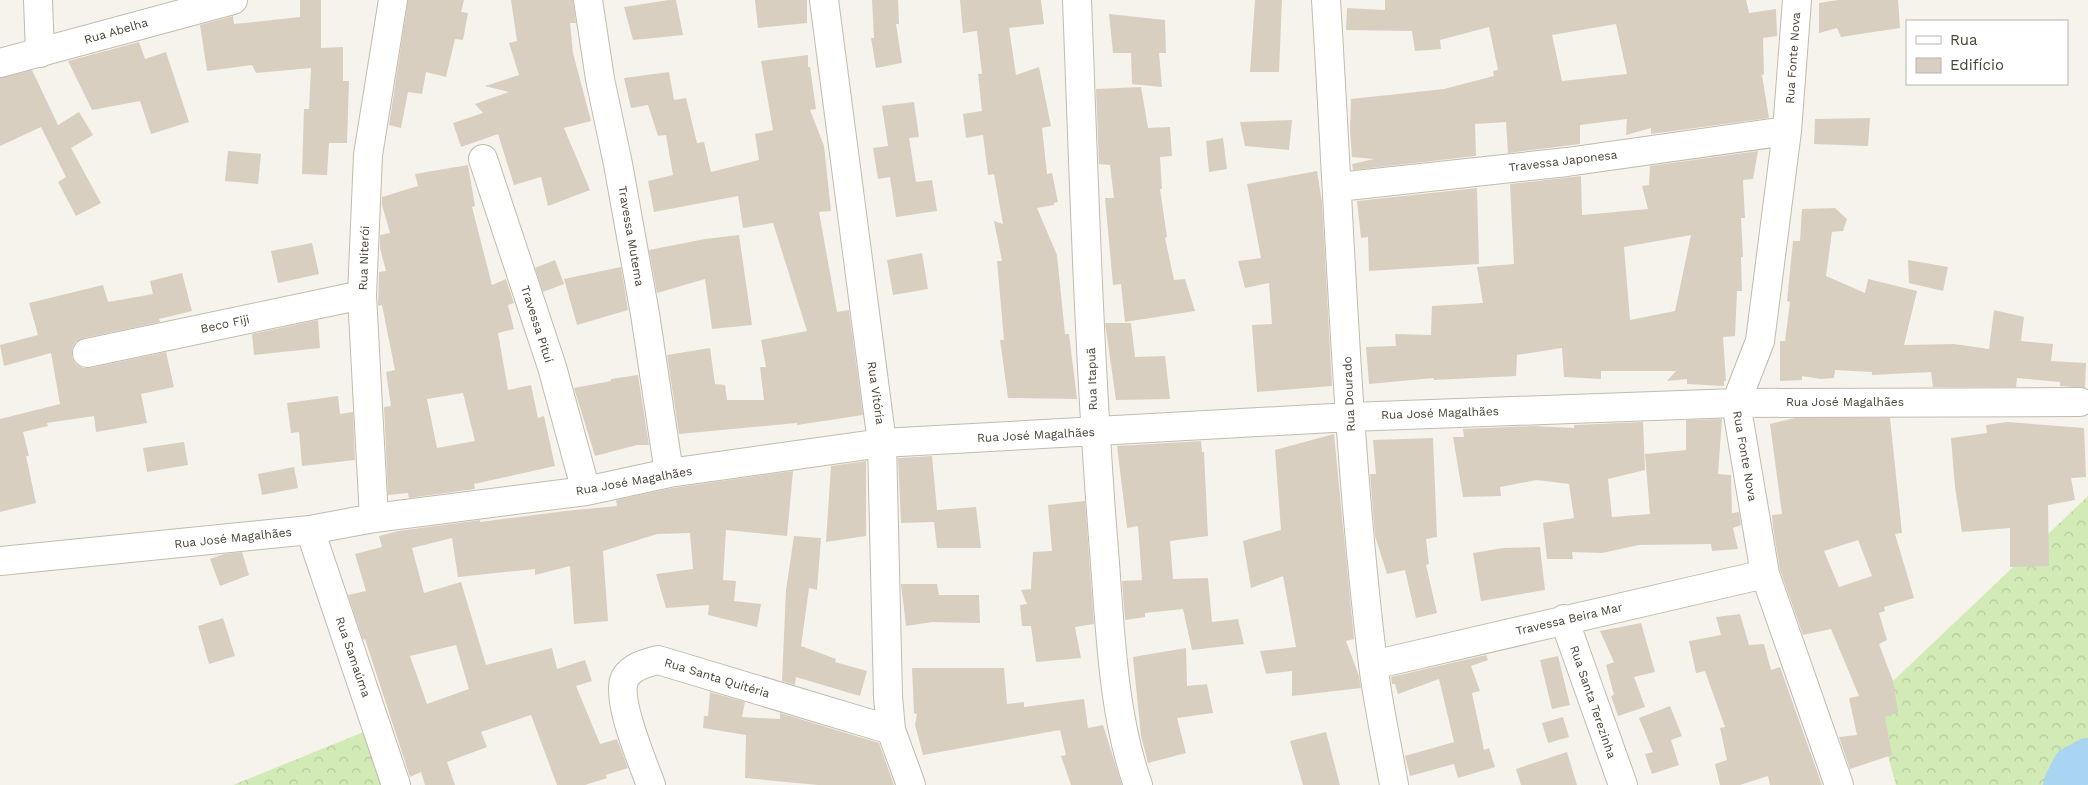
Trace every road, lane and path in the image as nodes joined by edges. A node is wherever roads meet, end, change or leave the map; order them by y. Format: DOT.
graph roads {
  1 [pos="38,0"];
  2 [pos="233,0"];
  3 [pos="393,0"];
  4 [pos="588,0"];
  5 [pos="824,0"];
  6 [pos="1077,0"];
  7 [pos="1326,0"];
  8 [pos="1797,0"];
  9 [pos="189,5"];
  10 [pos="40,53"];
  11 [pos="0,63"];
  12 [pos="1787,131"];
  13 [pos="483,159"];
  14 [pos="1338,187"];
  15 [pos="362,295"];
  16 [pos="87,353"];
  17 [pos="2080,402"];
  18 [pos="1736,403"];
  19 [pos="1350,416"];
  20 [pos="1095,432"];
  21 [pos="882,443"];
  22 [pos="669,474"];
  23 [pos="586,491"];
  24 [pos="374,518"];
  25 [pos="310,530"];
  26 [pos="0,561"];
  27 [pos="1765,574"];
  28 [pos="1564,619"];
  29 [pos="1373,665"];
  30 [pos="891,730"];
  31 [pos="396,785"];
  32 [pos="652,785"];
  33 [pos="911,785"];
  34 [pos="1138,785"];
  35 [pos="1394,785"];
  36 [pos="1623,785"];
  37 [pos="1839,785"];
  1 -- 10 [label="street"];
  2 -- 9 [label="street, Rua Abelha"];
  3 -- 15 [label="street, Rua Niterói"];
  4 -- 22 [label="street, Travessa Mutema"];
  5 -- 21 [label="street, Rua Vitória"];
  6 -- 20 [label="street, Rua Itapuã"];
  7 -- 14 [label="street, Rua Dourado"];
  8 -- 12 [label="street, Rua Fonte Nova"];
  9 -- 10 [label="street, Rua Abelha"];
  10 -- 11 [label="street, Rua Abelha"];
  12 -- 14 [label="street, Travessa Japonesa"];
  12 -- 18 [label="street, Rua Fonte Nova"];
  13 -- 23 [label="street, Travessa Pituí"];
  14 -- 19 [label="street, Rua Dourado"];
  15 -- 16 [label="street, Beco Fiji"];
  15 -- 24 [label="street, Rua Niterói"];
  17 -- 18 [label="street, Rua José Magalhães"];
  18 -- 19 [label="street, Rua José Magalhães"];
  18 -- 27 [label="street, Rua Fonte Nova"];
  19 -- 20 [label="street, Rua José Magalhães"];
  19 -- 29 [label="street, Rua Dourado"];
  20 -- 21 [label="street, Rua José Magalhães"];
  20 -- 34 [label="street, Rua Itapuã"];
  21 -- 22 [label="street, Rua José Magalhães"];
  21 -- 30 [label="street, Rua Vitória"];
  22 -- 23 [label="street, Rua José Magalhães"];
  23 -- 24 [label="street, Rua José Magalhães"];
  24 -- 25 [label="street, Rua José Magalhães"];
  25 -- 26 [label="street, Rua José Magalhães"];
  25 -- 31 [label="street, Rua Samaúma"];
  27 -- 28 [label="street, Travessa Beira Mar"];
  27 -- 37 [label="street, Rua Fonte Nova"];
  28 -- 29 [label="street, Travessa Beira Mar"];
  28 -- 36 [label="street, Rua Santa Terezinha"];
  29 -- 35 [label="street, Rua Dourado"];
  30 -- 32 [label="street, Rua Santa Quitéria"];
  30 -- 33 [label="street, Rua Vitória"];
}
